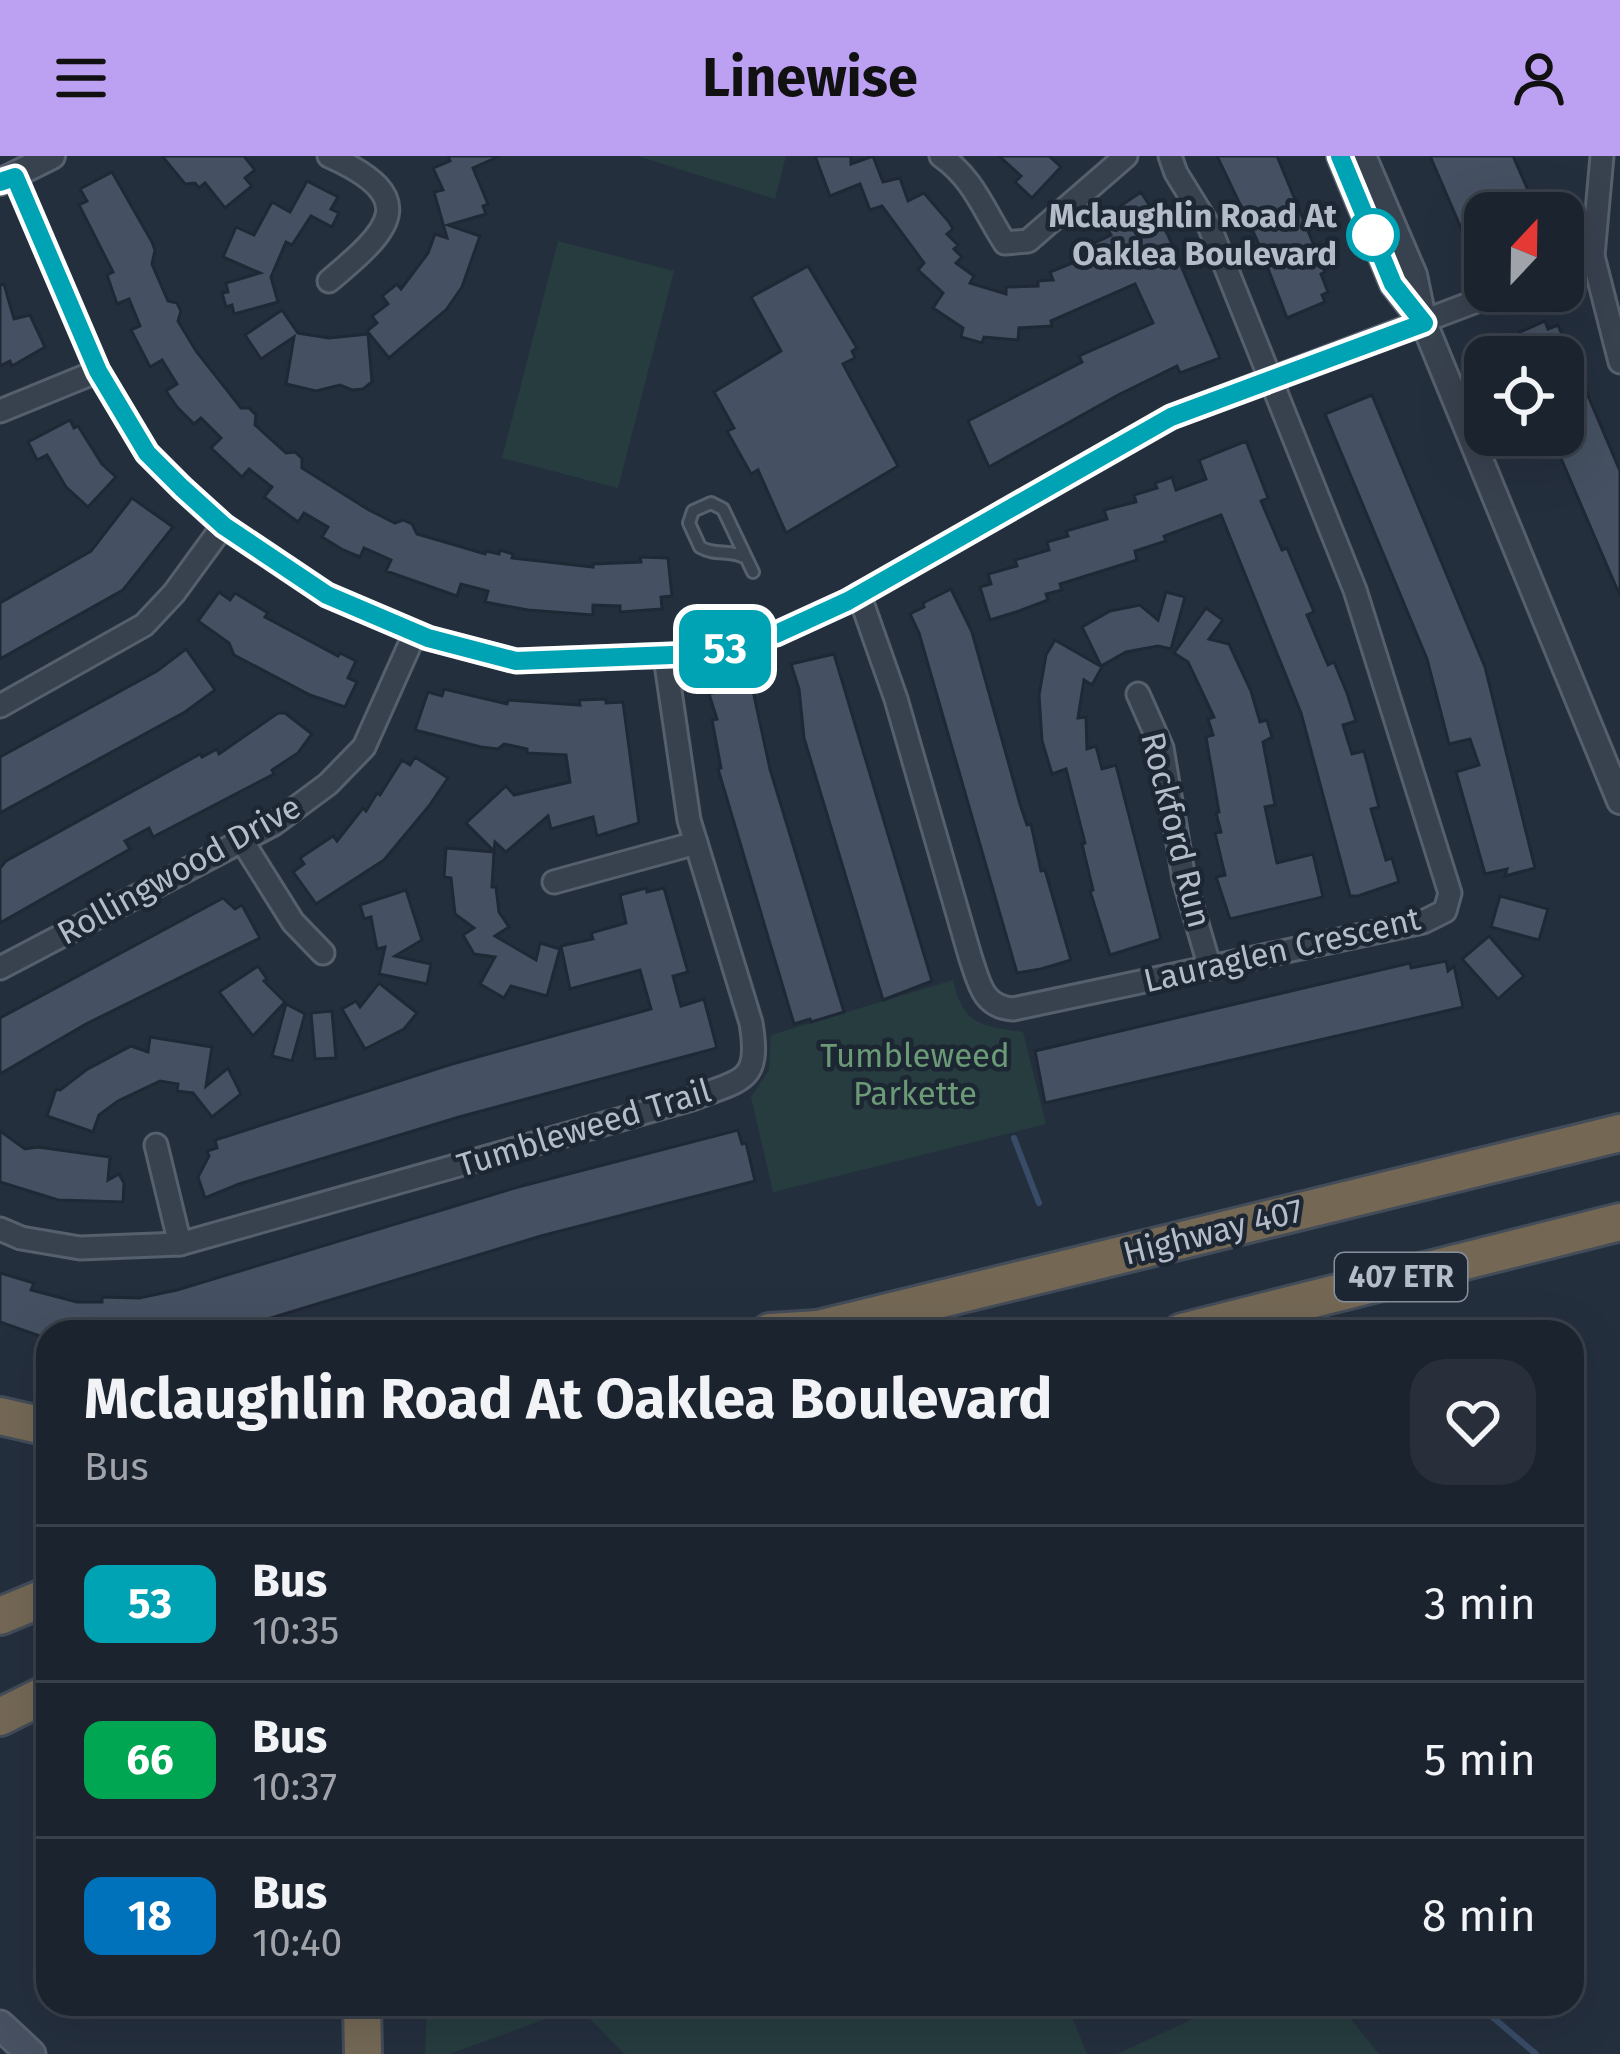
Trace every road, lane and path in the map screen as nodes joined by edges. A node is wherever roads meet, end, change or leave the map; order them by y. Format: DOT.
graph roads {
  1 [pos="52,156"];
  2 [pos="329,156"];
  3 [pos="941,156"];
  4 [pos="1126,156"];
  5 [pos="1170,156"];
  6 [pos="1340,156"];
  7 [pos="1363,156"];
  8 [pos="1602,156"];
  9 [pos="8,180"];
  10 [pos="1593,256"];
  11 [pos="1584,259"];
  12 [pos="328,281"];
  13 [pos="1464,307"];
  14 [pos="1424,323"];
  15 [pos="1620,362"];
  16 [pos="98,371"];
  17 [pos="1270,380"];
  18 [pos="0,411"];
  19 [pos="224,526"];
  20 [pos="744,557"];
  21 [pos="753,572"];
  22 [pos="859,594"];
  23 [pos="416,632"];
  24 [pos="665,657"];
  25 [pos="1138,694"];
  26 [pos="0,706"];
  27 [pos="1620,801"];
  28 [pos="242,839"];
  29 [pos="696,843"];
  30 [pos="554,882"];
  31 [pos="323,953"];
  32 [pos="0,968"];
  33 [pos="1210,968"];
  34 [pos="1620,1133"];
  35 [pos="157,1145"];
  36 [pos="1620,1222"];
  37 [pos="0,1229"];
  38 [pos="180,1244"];
  39 [pos="853,1320"];
  40 [pos="1230,1320"];
  41 [pos="0,1416"];
  42 [pos="36,1424"];
  43 [pos="36,1601"];
  44 [pos="0,1616"];
  45 [pos="36,1700"];
  46 [pos="0,1717"];
  47 [pos="362,2016"];
  48 [pos="0,2025"];
  49 [pos="32,2054"];
  50 [pos="363,2054"];
  1 -- 9 [label="street"];
  2 -- 12 [label="street"];
  3 -- 4 [label="street"];
  5 -- 17 [label="street"];
  6 -- 14 [label="street"];
  7 -- 14 [label="street"];
  8 -- 10 [label="street"];
  9 -- 16 [label="street"];
  10 -- 11 [label="street"];
  10 -- 15 [label="street"];
  13 -- 14 [label="street"];
  14 -- 17 [label="street"];
  14 -- 27 [label="street"];
  16 -- 18 [label="street"];
  16 -- 19 [label="street"];
  17 -- 22 [label="street"];
  17 -- 33 [label="street, Lauraglen Crescent"];
  19 -- 23 [label="street"];
  19 -- 26 [label="street"];
  20 -- 20 [label="lane"];
  20 -- 21 [label="lane"];
  22 -- 24 [label="street"];
  22 -- 33 [label="street, Lauraglen Crescent"];
  23 -- 24 [label="street"];
  23 -- 28 [label="street, Rollingwood Drive"];
  24 -- 29 [label="street, Tumbleweed Trail"];
  25 -- 33 [label="street, Rockford Run"];
  28 -- 31 [label="street"];
  28 -- 32 [label="street, Rollingwood Drive"];
  29 -- 30 [label="street"];
  29 -- 38 [label="street, Tumbleweed Trail"];
  34 -- 39 [label="highway, Highway 407 / 407 ETR"];
  35 -- 38 [label="street"];
  36 -- 40 [label="highway, 407 ETR"];
  37 -- 38 [label="street, Tumbleweed Trail"];
  41 -- 42 [label="highway"];
  43 -- 44 [label="highway"];
  45 -- 46 [label="highway"];
  47 -- 50 [label="highway"];
  48 -- 49 [label="main road"];
}
